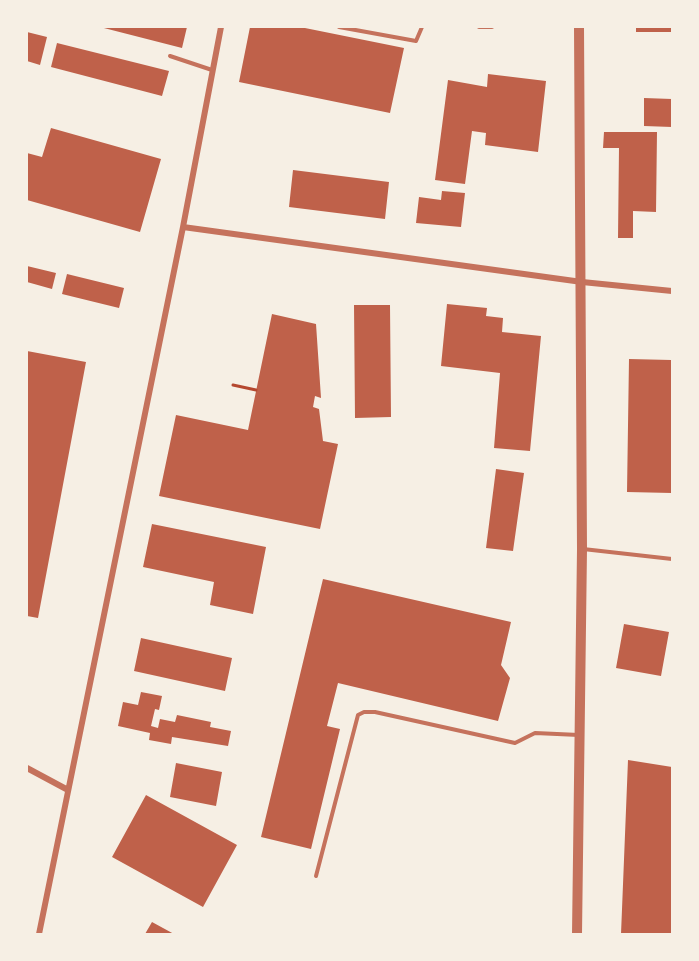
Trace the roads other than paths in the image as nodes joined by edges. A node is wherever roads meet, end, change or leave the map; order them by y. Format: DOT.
graph roads {
  1 [pos="221,27"];
  2 [pos="339,27"];
  3 [pos="422,27"];
  4 [pos="479,27"];
  5 [pos="492,27"];
  6 [pos="579,27"];
  7 [pos="170,56"];
  8 [pos="213,71"];
  9 [pos="183,227"];
  10 [pos="582,282"];
  11 [pos="672,291"];
  12 [pos="582,549"];
  13 [pos="672,559"];
  14 [pos="579,735"];
  15 [pos="27,768"];
  16 [pos="68,790"];
  17 [pos="316,876"];
  18 [pos="39,934"];
  19 [pos="577,934"];
  1 -- 8 [label="street"];
  2 -- 3 [label="lane"];
  4 -- 5 [label="lane"];
  6 -- 10 [label="street"];
  7 -- 8 [label="lane"];
  8 -- 9 [label="street"];
  9 -- 10 [label="street"];
  9 -- 16 [label="street"];
  10 -- 11 [label="street"];
  10 -- 12 [label="street"];
  12 -- 13 [label="lane"];
  12 -- 14 [label="street"];
  14 -- 17 [label="lane"];
  14 -- 19 [label="street"];
  15 -- 16 [label="street"];
  16 -- 18 [label="street"];
}
